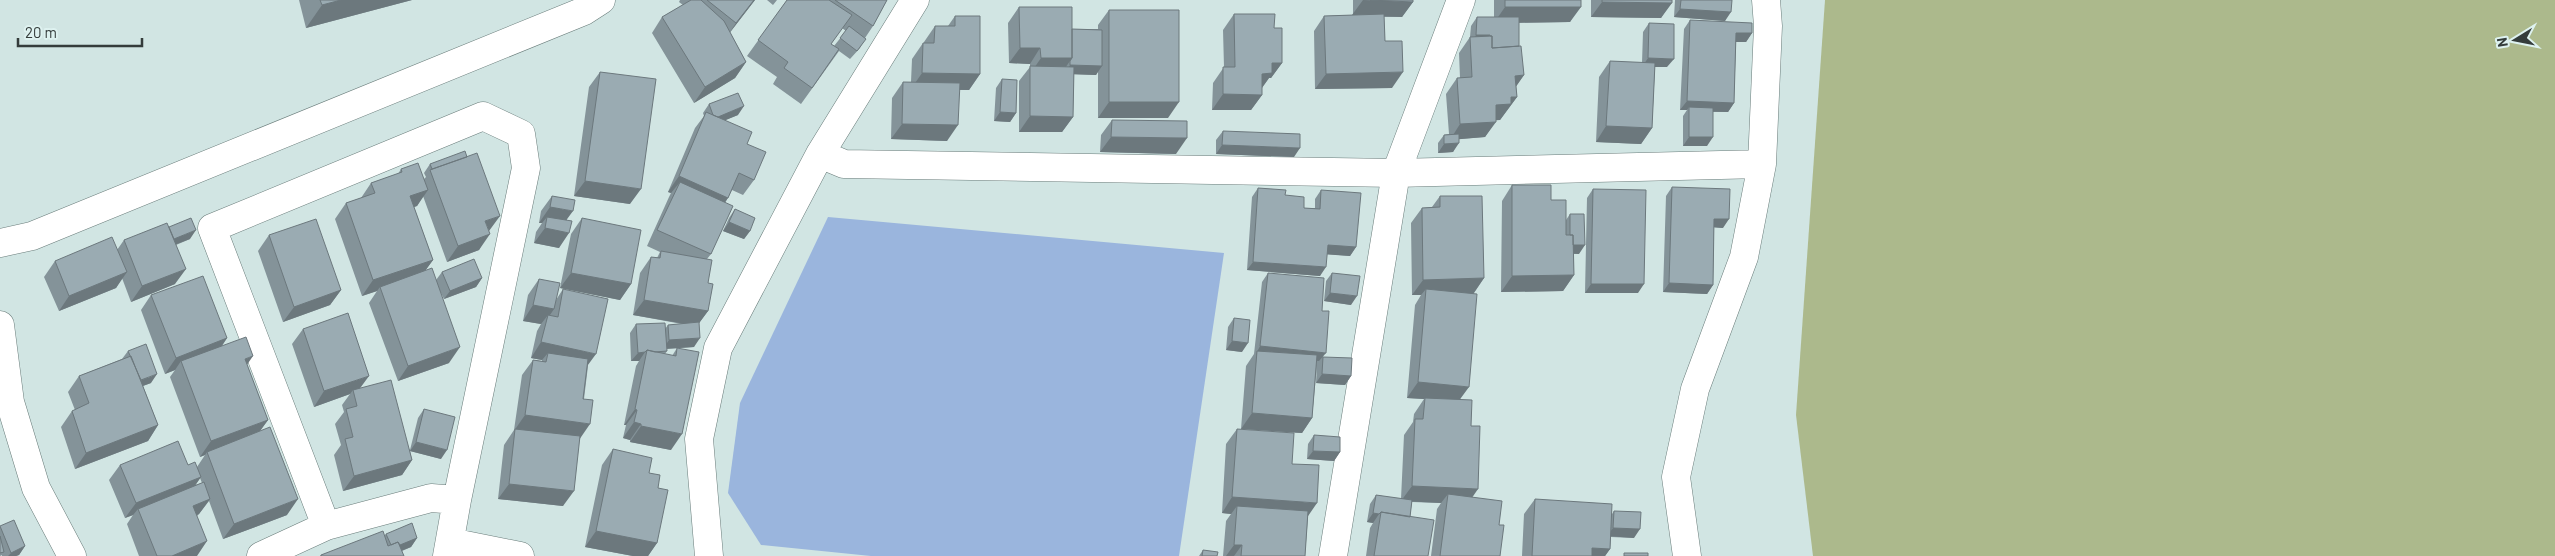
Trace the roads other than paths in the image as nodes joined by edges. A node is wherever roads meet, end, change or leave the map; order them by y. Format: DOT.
graph roads {
  1 [pos="601,0"];
  2 [pos="915,0"];
  3 [pos="1461,0"];
  4 [pos="1766,0"];
  5 [pos="820,154"];
  6 [pos="1762,164"];
  7 [pos="1396,174"];
  8 [pos="0,243"];
  9 [pos="0,325"];
  10 [pos="457,500"];
  11 [pos="326,526"];
  12 [pos="449,549"];
  13 [pos="72,556"];
  14 [pos="261,556"];
  15 [pos="520,556"];
  16 [pos="709,556"];
  17 [pos="1333,556"];
  18 [pos="1687,556"];
  1 -- 8 [label="street"];
  2 -- 5 [label="street"];
  3 -- 7 [label="street"];
  4 -- 6 [label="street"];
  5 -- 7 [label="street"];
  5 -- 16 [label="street"];
  6 -- 7 [label="street"];
  6 -- 18 [label="street"];
  7 -- 17 [label="street"];
  9 -- 13 [label="street"];
  10 -- 11 [label="street"];
  10 -- 11 [label="street"];
  10 -- 12 [label="street"];
  11 -- 14 [label="street"];
  12 -- 15 [label="street"];
}
